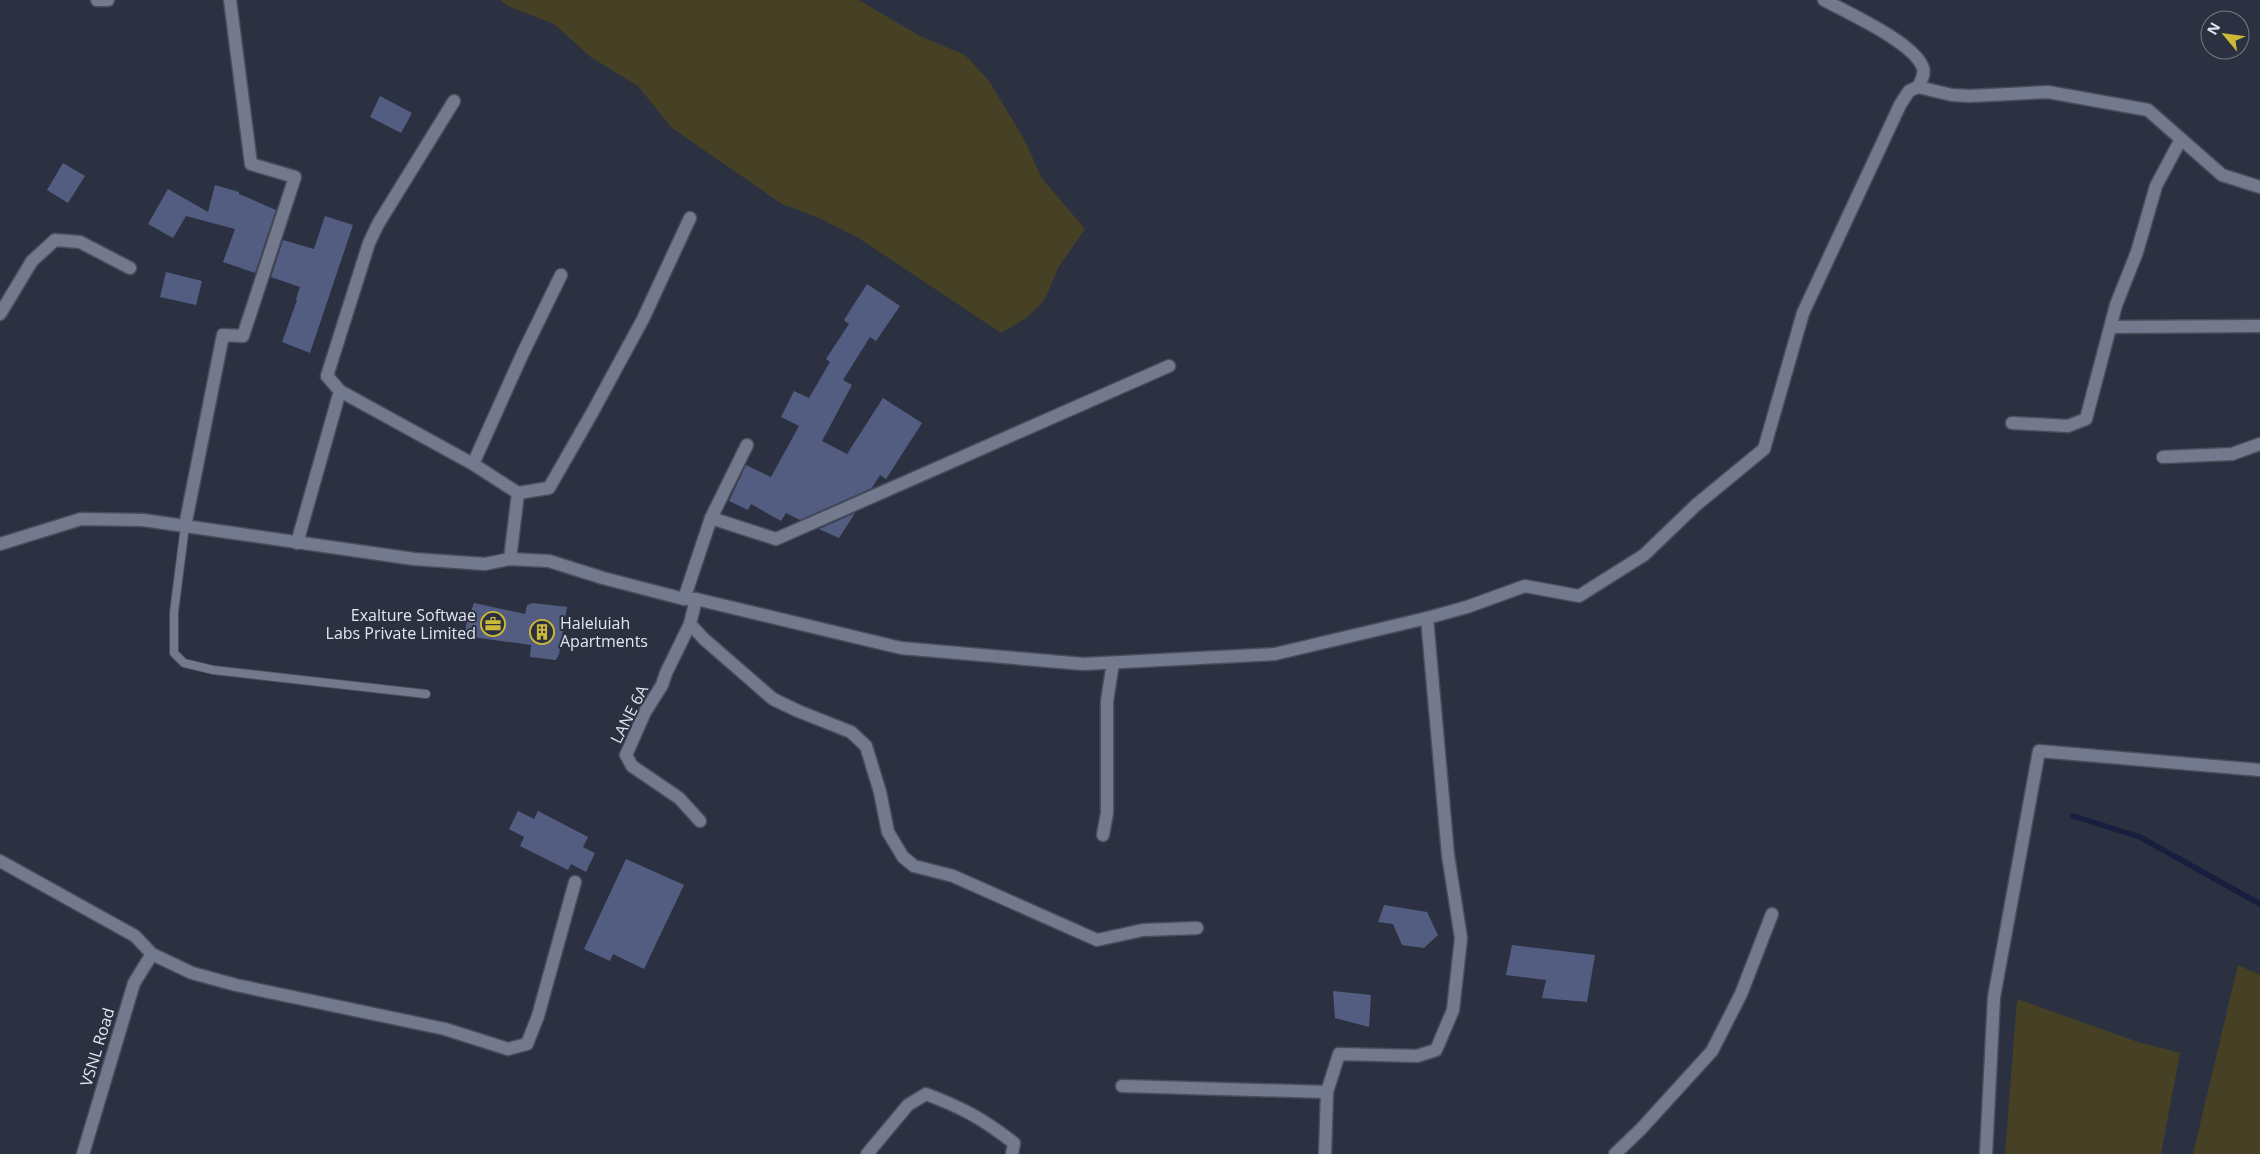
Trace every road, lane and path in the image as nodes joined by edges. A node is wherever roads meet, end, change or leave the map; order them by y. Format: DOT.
graph roads {
  1 [pos="97,0"];
  2 [pos="108,0"];
  3 [pos="230,0"];
  4 [pos="1824,0"];
  5 [pos="1918,87"];
  6 [pos="454,101"];
  7 [pos="2181,139"];
  8 [pos="2260,187"];
  9 [pos="690,218"];
  10 [pos="130,268"];
  11 [pos="561,275"];
  12 [pos="0,314"];
  13 [pos="2260,326"];
  14 [pos="2111,327"];
  15 [pos="1170,366"];
  16 [pos="340,391"];
  17 [pos="2012,423"];
  18 [pos="747,444"];
  19 [pos="2260,444"];
  20 [pos="2163,458"];
  21 [pos="474,464"];
  22 [pos="518,493"];
  23 [pos="711,518"];
  24 [pos="185,526"];
  25 [pos="297,543"];
  26 [pos="0,544"];
  27 [pos="510,559"];
  28 [pos="690,599"];
  29 [pos="1427,618"];
  30 [pos="690,624"];
  31 [pos="1113,663"];
  32 [pos="426,694"];
  33 [pos="2260,770"];
  34 [pos="700,821"];
  35 [pos="1103,835"];
  36 [pos="0,861"];
  37 [pos="575,882"];
  38 [pos="1772,914"];
  39 [pos="1198,928"];
  40 [pos="152,954"];
  41 [pos="1122,1086"];
  42 [pos="1327,1092"];
  43 [pos="1619,1152"];
  44 [pos="83,1154"];
  45 [pos="867,1154"];
  46 [pos="1012,1154"];
  47 [pos="1325,1154"];
  48 [pos="1986,1154"];
  1 -- 2 [label="street"];
  3 -- 24 [label="street"];
  4 -- 5 [label="street"];
  5 -- 7 [label="street"];
  5 -- 29 [label="street"];
  6 -- 16 [label="street"];
  7 -- 8 [label="street"];
  7 -- 14 [label="street"];
  9 -- 22 [label="street"];
  10 -- 12 [label="street"];
  11 -- 21 [label="street"];
  13 -- 14 [label="street"];
  14 -- 17 [label="street"];
  15 -- 23 [label="street"];
  16 -- 21 [label="street"];
  16 -- 25 [label="street"];
  18 -- 23 [label="street"];
  19 -- 20 [label="street"];
  21 -- 22 [label="street"];
  22 -- 27 [label="street"];
  23 -- 28 [label="street"];
  24 -- 25 [label="street"];
  24 -- 26 [label="street"];
  24 -- 32 [label="lane"];
  25 -- 27 [label="street"];
  27 -- 28 [label="street"];
  28 -- 30 [label="street"];
  28 -- 31 [label="street"];
  29 -- 31 [label="street"];
  29 -- 42 [label="street"];
  30 -- 34 [label="street, LANE 6A"];
  30 -- 39 [label="street"];
  31 -- 35 [label="street"];
  33 -- 48 [label="street"];
  36 -- 40 [label="street"];
  37 -- 40 [label="street"];
  38 -- 43 [label="street"];
  40 -- 44 [label="street, VSNL Road"];
  41 -- 42 [label="street"];
  42 -- 47 [label="street"];
  45 -- 46 [label="street"];
}
